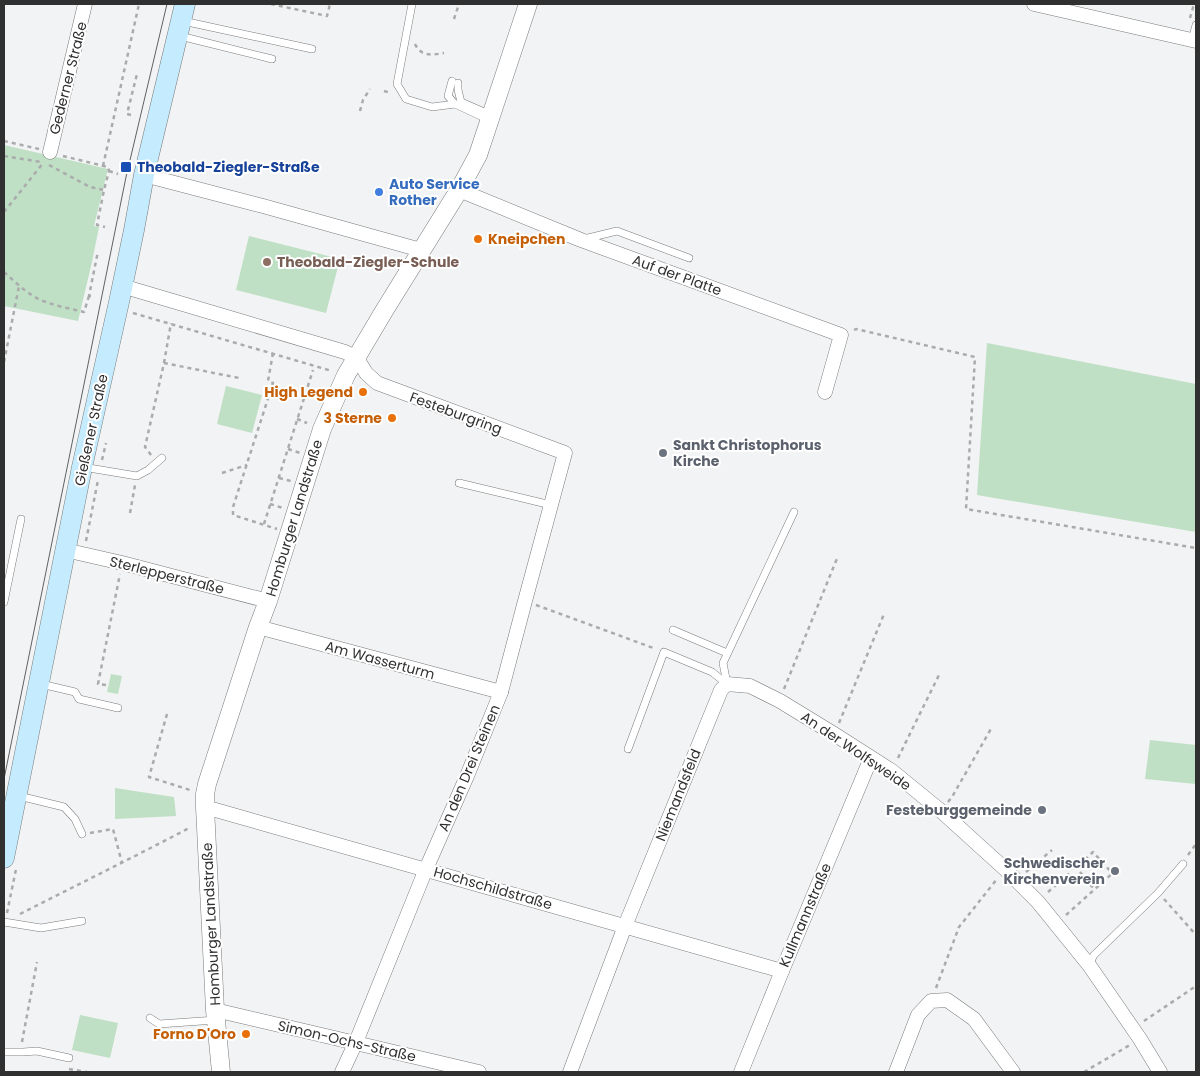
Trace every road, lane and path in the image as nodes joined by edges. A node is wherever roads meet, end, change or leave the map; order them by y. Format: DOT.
graph roads {
  1 [pos="85,4"];
  2 [pos="139,4"];
  3 [pos="271,4"];
  4 [pos="330,4"];
  5 [pos="412,4"];
  6 [pos="459,4"];
  7 [pos="528,4"];
  8 [pos="1034,4"];
  9 [pos="454,19"];
  10 [pos="181,20"];
  11 [pos="1196,25"];
  12 [pos="406,37"];
  13 [pos="1194,40"];
  14 [pos="312,49"];
  15 [pos="444,53"];
  16 [pos="272,59"];
  17 [pos="137,74"];
  18 [pos="370,89"];
  19 [pos="455,104"];
  20 [pos="360,111"];
  21 [pos="131,115"];
  22 [pos="491,118"];
  23 [pos="4,156"];
  24 [pos="46,157"];
  25 [pos="103,166"];
  26 [pos="118,174"];
  27 [pos="144,175"];
  28 [pos="104,190"];
  29 [pos="459,190"];
  30 [pos="4,212"];
  31 [pos="105,226"];
  32 [pos="581,240"];
  33 [pos="421,250"];
  34 [pos="101,257"];
  35 [pos="689,258"];
  36 [pos="4,272"];
  37 [pos="19,286"];
  38 [pos="122,286"];
  39 [pos="132,312"];
  40 [pos="171,323"];
  41 [pos="841,336"];
  42 [pos="273,353"];
  43 [pos="357,358"];
  44 [pos="4,362"];
  45 [pos="164,363"];
  46 [pos="313,370"];
  47 [pos="346,375"];
  48 [pos="239,378"];
  49 [pos="825,392"];
  50 [pos="297,419"];
  51 [pos="308,424"];
  52 [pos="144,447"];
  53 [pos="288,449"];
  54 [pos="299,452"];
  55 [pos="565,453"];
  56 [pos="162,458"];
  57 [pos="247,465"];
  58 [pos="82,467"];
  59 [pos="222,473"];
  60 [pos="137,476"];
  61 [pos="279,478"];
  62 [pos="290,480"];
  63 [pos="459,483"];
  64 [pos="270,504"];
  65 [pos="551,505"];
  66 [pos="282,508"];
  67 [pos="794,512"];
  68 [pos="130,513"];
  69 [pos="21,519"];
  70 [pos="264,524"];
  71 [pos="290,533"];
  72 [pos="1196,548"];
  73 [pos="65,550"];
  74 [pos="838,556"];
  75 [pos="122,563"];
  76 [pos="268,601"];
  77 [pos="525,601"];
  78 [pos="4,602"];
  79 [pos="884,614"];
  80 [pos="258,627"];
  81 [pos="674,630"];
  82 [pos="664,652"];
  83 [pos="727,654"];
  84 [pos="939,675"];
  85 [pos="38,683"];
  86 [pos="727,684"];
  87 [pos="106,685"];
  88 [pos="501,692"];
  89 [pos="780,701"];
  90 [pos="118,708"];
  91 [pos="168,714"];
  92 [pos="992,727"];
  93 [pos="834,734"];
  94 [pos="628,749"];
  95 [pos="871,758"];
  96 [pos="892,771"];
  97 [pos="16,795"];
  98 [pos="205,807"];
  99 [pos="941,811"];
  100 [pos="82,834"];
  101 [pos="1052,850"];
  102 [pos="4,858"];
  103 [pos="122,863"];
  104 [pos="1183,864"];
  105 [pos="1079,865"];
  106 [pos="426,869"];
  107 [pos="1005,870"];
  108 [pos="1071,872"];
  109 [pos="1080,872"];
  110 [pos="1016,880"];
  111 [pos="1094,889"];
  112 [pos="1158,893"];
  113 [pos="1038,902"];
  114 [pos="82,921"];
  115 [pos="5,922"];
  116 [pos="1056,925"];
  117 [pos="625,926"];
  118 [pos="1196,935"];
  119 [pos="37,962"];
  120 [pos="1089,965"];
  121 [pos="782,970"];
  122 [pos="1196,986"];
  123 [pos="930,1001"];
  124 [pos="216,1015"];
  125 [pos="150,1018"];
  126 [pos="1136,1034"];
  127 [pos="356,1042"];
  128 [pos="4,1052"];
  129 [pos="23,1052"];
  130 [pos="68,1058"];
  131 [pos="62,1067"];
  132 [pos="87,1072"];
  133 [pos="220,1072"];
  134 [pos="342,1072"];
  135 [pos="479,1072"];
  136 [pos="570,1072"];
  137 [pos="741,1072"];
  138 [pos="896,1072"];
  139 [pos="1013,1072"];
  140 [pos="1084,1072"];
  141 [pos="1160,1072"];
  1 -- 24 [label="street, Gederner Straße"];
  2 -- 25 [label="path"];
  3 -- 4 [label="path"];
  5 -- 12 [label="lane"];
  6 -- 9 [label="path"];
  7 -- 22 [label="street, Homburger Landstraße"];
  8 -- 13 [label="street"];
  10 -- 14 [label="lane"];
  10 -- 16 [label="lane"];
  10 -- 27 [label="main road, Gießener Straße"];
  11 -- 13 [label="lane"];
  12 -- 15 [label="path"];
  12 -- 19 [label="lane"];
  17 -- 21 [label="path"];
  18 -- 20 [label="path"];
  19 -- 22 [label="lane"];
  19 -- 22 [label="lane"];
  22 -- 29 [label="street, Homburger Landstraße"];
  23 -- 24 [label="path"];
  24 -- 28 [label="path"];
  24 -- 30 [label="path"];
  26 -- 28 [label="path"];
  27 -- 33 [label="street"];
  27 -- 38 [label="main road, Gießener Straße"];
  28 -- 31 [label="path"];
  29 -- 32 [label="street, Auf der Platte"];
  29 -- 33 [label="street, Homburger Landstraße"];
  32 -- 35 [label="lane"];
  32 -- 41 [label="street, Auf der Platte"];
  33 -- 43 [label="street, Homburger Landstraße"];
  34 -- 37 [label="path"];
  36 -- 37 [label="path"];
  37 -- 44 [label="path"];
  38 -- 43 [label="street"];
  38 -- 58 [label="main road, Gießener Straße"];
  39 -- 40 [label="path"];
  40 -- 42 [label="path"];
  40 -- 45 [label="path"];
  41 -- 49 [label="street"];
  41 -- 72 [label="path"];
  42 -- 47 [label="path"];
  42 -- 57 [label="path"];
  43 -- 47 [label="street, Homburger Landstraße"];
  43 -- 55 [label="street, Festeburgring"];
  45 -- 48 [label="path"];
  45 -- 52 [label="path"];
  46 -- 50 [label="path"];
  47 -- 71 [label="street, Homburger Landstraße"];
  50 -- 51 [label="path"];
  50 -- 53 [label="path"];
  53 -- 54 [label="path"];
  53 -- 61 [label="path"];
  55 -- 65 [label="street, An den Drei Steinen"];
  56 -- 60 [label="lane"];
  57 -- 59 [label="path"];
  57 -- 70 [label="path"];
  58 -- 60 [label="lane"];
  58 -- 73 [label="main road, Gießener Straße"];
  60 -- 68 [label="path"];
  61 -- 62 [label="path"];
  61 -- 64 [label="path"];
  63 -- 65 [label="lane"];
  64 -- 66 [label="path"];
  64 -- 70 [label="path"];
  65 -- 77 [label="street, An den Drei Steinen"];
  67 -- 83 [label="lane"];
  69 -- 78 [label="lane"];
  70 -- 71 [label="path"];
  71 -- 76 [label="street, Homburger Landstraße"];
  73 -- 75 [label="street, Sterlepperstraße"];
  73 -- 85 [label="main road, Gießener Straße"];
  74 -- 89 [label="path"];
  75 -- 76 [label="street, Sterlepperstraße"];
  75 -- 87 [label="path"];
  76 -- 80 [label="street, Homburger Landstraße"];
  77 -- 82 [label="path"];
  77 -- 88 [label="street, An den Drei Steinen"];
  79 -- 93 [label="path"];
  80 -- 88 [label="street, Am Wasserturm"];
  80 -- 98 [label="street, Homburger Landstraße"];
  81 -- 83 [label="lane"];
  82 -- 86 [label="lane"];
  82 -- 94 [label="lane"];
  83 -- 86 [label="lane"];
  84 -- 96 [label="path"];
  85 -- 90 [label="lane"];
  85 -- 97 [label="main road, Gießener Straße"];
  86 -- 89 [label="street, An der Wolfsweide"];
  86 -- 117 [label="street, Niemandsfeld"];
  88 -- 106 [label="street, An den Drei Steinen"];
  89 -- 93 [label="street, An der Wolfsweide"];
  91 -- 98 [label="path"];
  92 -- 99 [label="path"];
  93 -- 95 [label="street, An der Wolfsweide"];
  95 -- 96 [label="street, An der Wolfsweide"];
  95 -- 121 [label="street, Kullmannstraße"];
  96 -- 99 [label="street, An der Wolfsweide"];
  97 -- 100 [label="lane"];
  97 -- 102 [label="main road, Gießener Straße"];
  98 -- 103 [label="path"];
  98 -- 106 [label="street, Hochschildstraße"];
  98 -- 124 [label="street, Homburger Landstraße"];
  99 -- 107 [label="street, An der Wolfsweide"];
  100 -- 103 [label="path"];
  101 -- 110 [label="path"];
  103 -- 115 [label="path"];
  104 -- 112 [label="lane"];
  105 -- 111 [label="path"];
  106 -- 117 [label="street, Hochschildstraße"];
  106 -- 127 [label="street, An den Drei Steinen"];
  107 -- 110 [label="street, An der Wolfsweide"];
  107 -- 123 [label="path"];
  108 -- 113 [label="path"];
  109 -- 111 [label="path"];
  110 -- 113 [label="street, An der Wolfsweide"];
  111 -- 116 [label="path"];
  112 -- 118 [label="path"];
  112 -- 120 [label="lane"];
  113 -- 116 [label="street, An der Wolfsweide"];
  114 -- 115 [label="lane"];
  116 -- 120 [label="street, An der Wolfsweide"];
  117 -- 121 [label="street, Hochschildstraße"];
  117 -- 136 [label="street, Niemandsfeld"];
  119 -- 129 [label="path"];
  120 -- 126 [label="street, An der Wolfsweide"];
  121 -- 137 [label="street, Kullmannstraße"];
  122 -- 126 [label="path"];
  123 -- 138 [label="street"];
  123 -- 139 [label="street"];
  124 -- 125 [label="lane"];
  124 -- 127 [label="street, Simon-Ochs-Straße"];
  124 -- 133 [label="street, Homburger Landstraße"];
  126 -- 140 [label="path"];
  126 -- 141 [label="street, An der Wolfsweide"];
  127 -- 134 [label="street, An den Drei Steinen"];
  127 -- 135 [label="street, Simon-Ochs-Straße"];
  128 -- 129 [label="lane"];
  129 -- 130 [label="lane"];
  131 -- 132 [label="path"];
}
